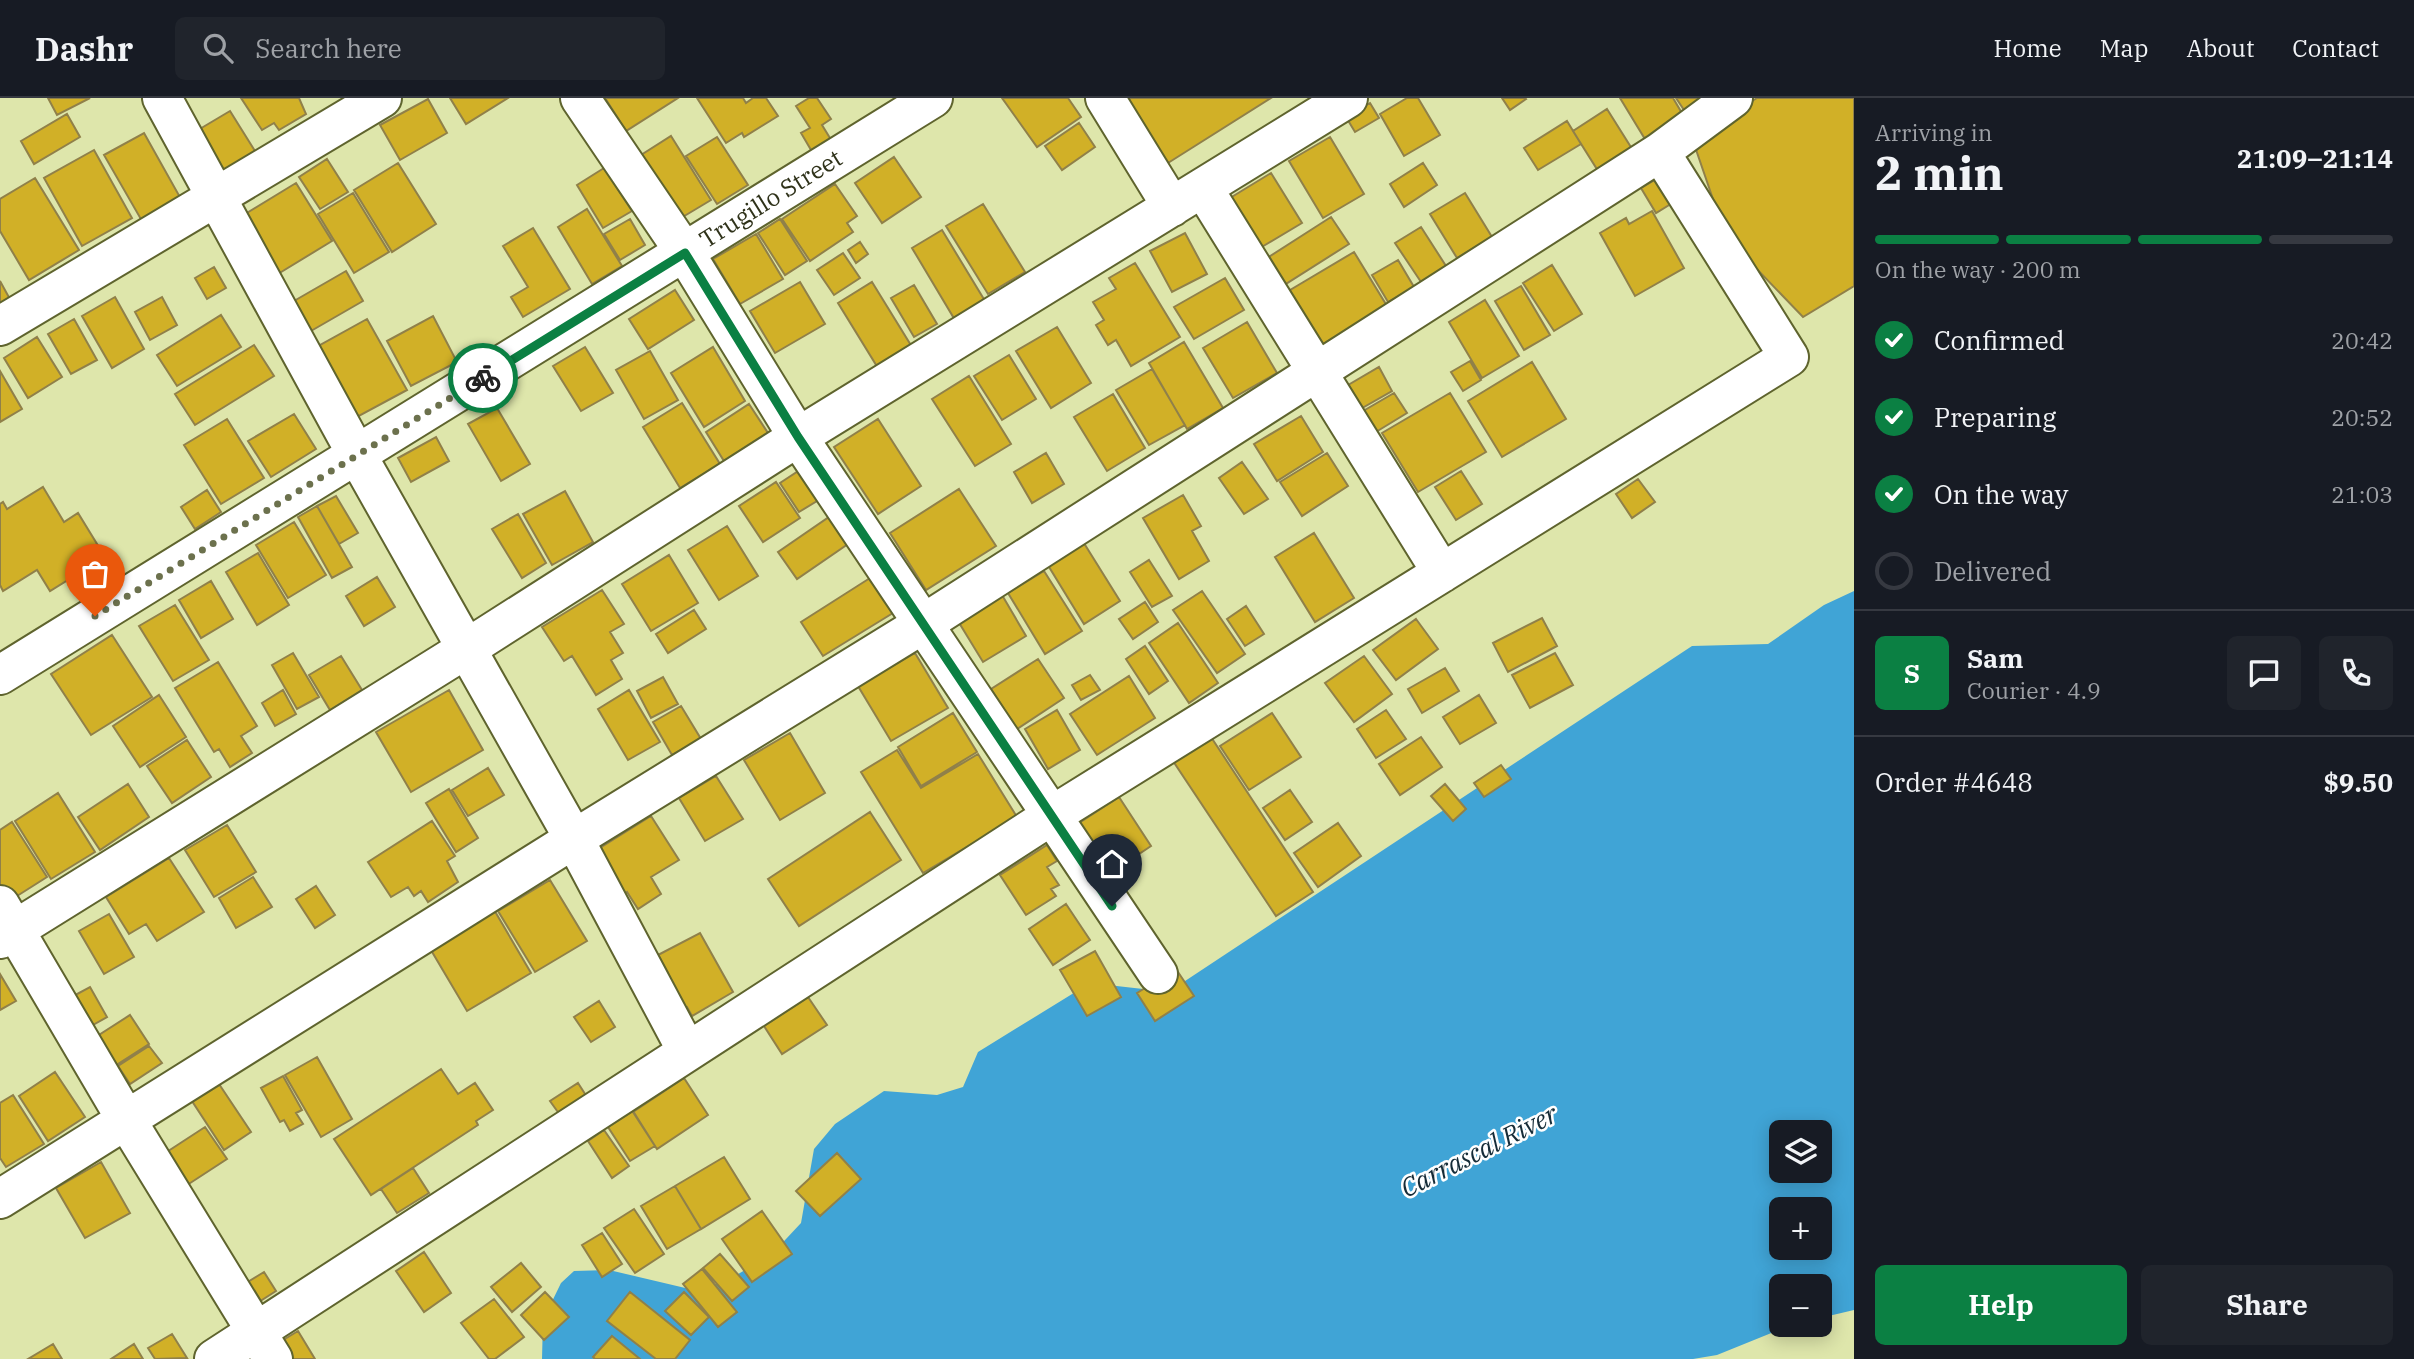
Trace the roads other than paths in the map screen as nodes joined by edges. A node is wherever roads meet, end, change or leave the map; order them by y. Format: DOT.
graph roads {
  1 [pos="162,98"];
  2 [pos="382,98"];
  3 [pos="580,98"];
  4 [pos="933,98"];
  5 [pos="1105,98"];
  6 [pos="1348,98"];
  7 [pos="1733,98"];
  8 [pos="1660,152"];
  9 [pos="1188,197"];
  10 [pos="215,199"];
  11 [pos="685,253"];
  12 [pos="0,326"];
  13 [pos="1317,372"];
  14 [pos="798,437"];
  15 [pos="357,456"];
  16 [pos="1441,573"];
  17 [pos="923,624"];
  18 [pos="466,649"];
  19 [pos="0,674"];
  20 [pos="1051,816"];
  21 [pos="574,839"];
  22 [pos="5,925"];
  23 [pos="1158,974"];
  24 [pos="687,1051"];
  25 [pos="127,1121"];
  26 [pos="0,1199"];
  27 [pos="264,1345"];
  28 [pos="214,1359"];
  1 -- 10 [label="street"];
  2 -- 10 [label="street"];
  3 -- 11 [label="street"];
  4 -- 11 [label="street, Trugillo Street"];
  5 -- 9 [label="street"];
  6 -- 9 [label="street"];
  7 -- 8 [label="street"];
  8 -- 13 [label="street"];
  8 -- 16 [label="street"];
  9 -- 13 [label="street"];
  9 -- 14 [label="street"];
  10 -- 12 [label="street"];
  10 -- 15 [label="street"];
  11 -- 14 [label="street"];
  11 -- 15 [label="street, Trugillo Street"];
  13 -- 16 [label="street"];
  13 -- 17 [label="street"];
  14 -- 17 [label="street"];
  14 -- 18 [label="street"];
  15 -- 18 [label="street"];
  15 -- 19 [label="street, Trugillo Street"];
  16 -- 20 [label="street"];
  17 -- 20 [label="street"];
  17 -- 21 [label="street"];
  18 -- 21 [label="street"];
  18 -- 22 [label="street"];
  20 -- 23 [label="street"];
  20 -- 24 [label="street"];
  21 -- 24 [label="street"];
  21 -- 25 [label="street"];
  22 -- 25 [label="street"];
  24 -- 27 [label="street"];
  25 -- 26 [label="street"];
  25 -- 27 [label="street"];
  27 -- 28 [label="street"];
}
